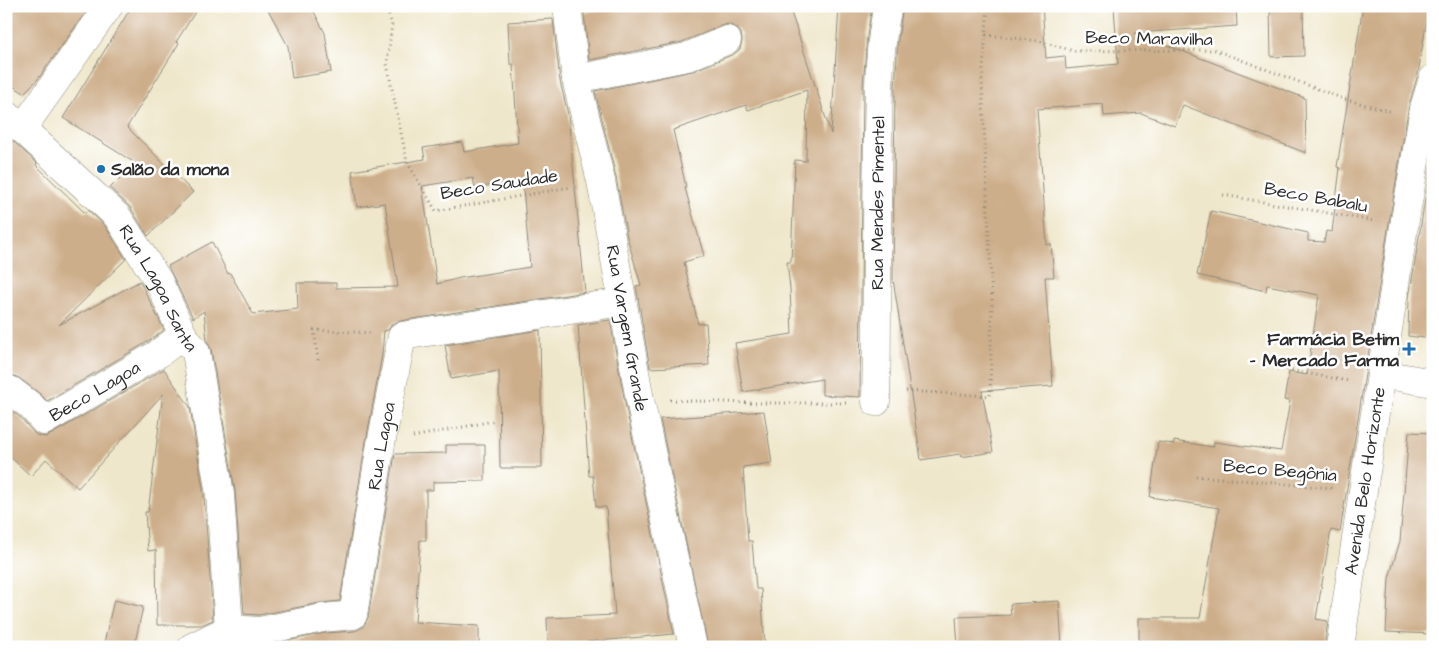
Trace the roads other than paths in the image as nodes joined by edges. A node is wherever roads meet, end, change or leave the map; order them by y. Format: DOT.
graph roads {
  1 [pos="108,6"];
  2 [pos="567,6"];
  3 [pos="888,6"];
  4 [pos="727,40"];
  5 [pos="576,79"];
  6 [pos="1433,79"];
  7 [pos="14,122"];
  8 [pos="622,302"];
  9 [pos="184,335"];
  10 [pos="1381,380"];
  11 [pos="1433,383"];
  12 [pos="10,390"];
  13 [pos="876,402"];
  14 [pos="229,629"];
  15 [pos="192,647"];
  16 [pos="693,647"];
  17 [pos="1340,647"];
  1 -- 7 [label="street"];
  2 -- 5 [label="street, Rua Vargem Grande"];
  3 -- 13 [label="street, Rua Mendes Pimentel"];
  4 -- 5 [label="street"];
  5 -- 8 [label="street, Rua Vargem Grande"];
  6 -- 10 [label="street, Avenida Belo Horizonte"];
  7 -- 9 [label="street, Rua Lagoa Santa"];
  8 -- 14 [label="street, Rua Lagoa"];
  8 -- 16 [label="street, Rua Vargem Grande"];
  9 -- 12 [label="street, Beco Lagoa"];
  9 -- 14 [label="street, Rua Lagoa Santa"];
  10 -- 11 [label="street"];
  10 -- 17 [label="street, Avenida Belo Horizonte"];
  14 -- 15 [label="street, Rua Lagoa"];
}
